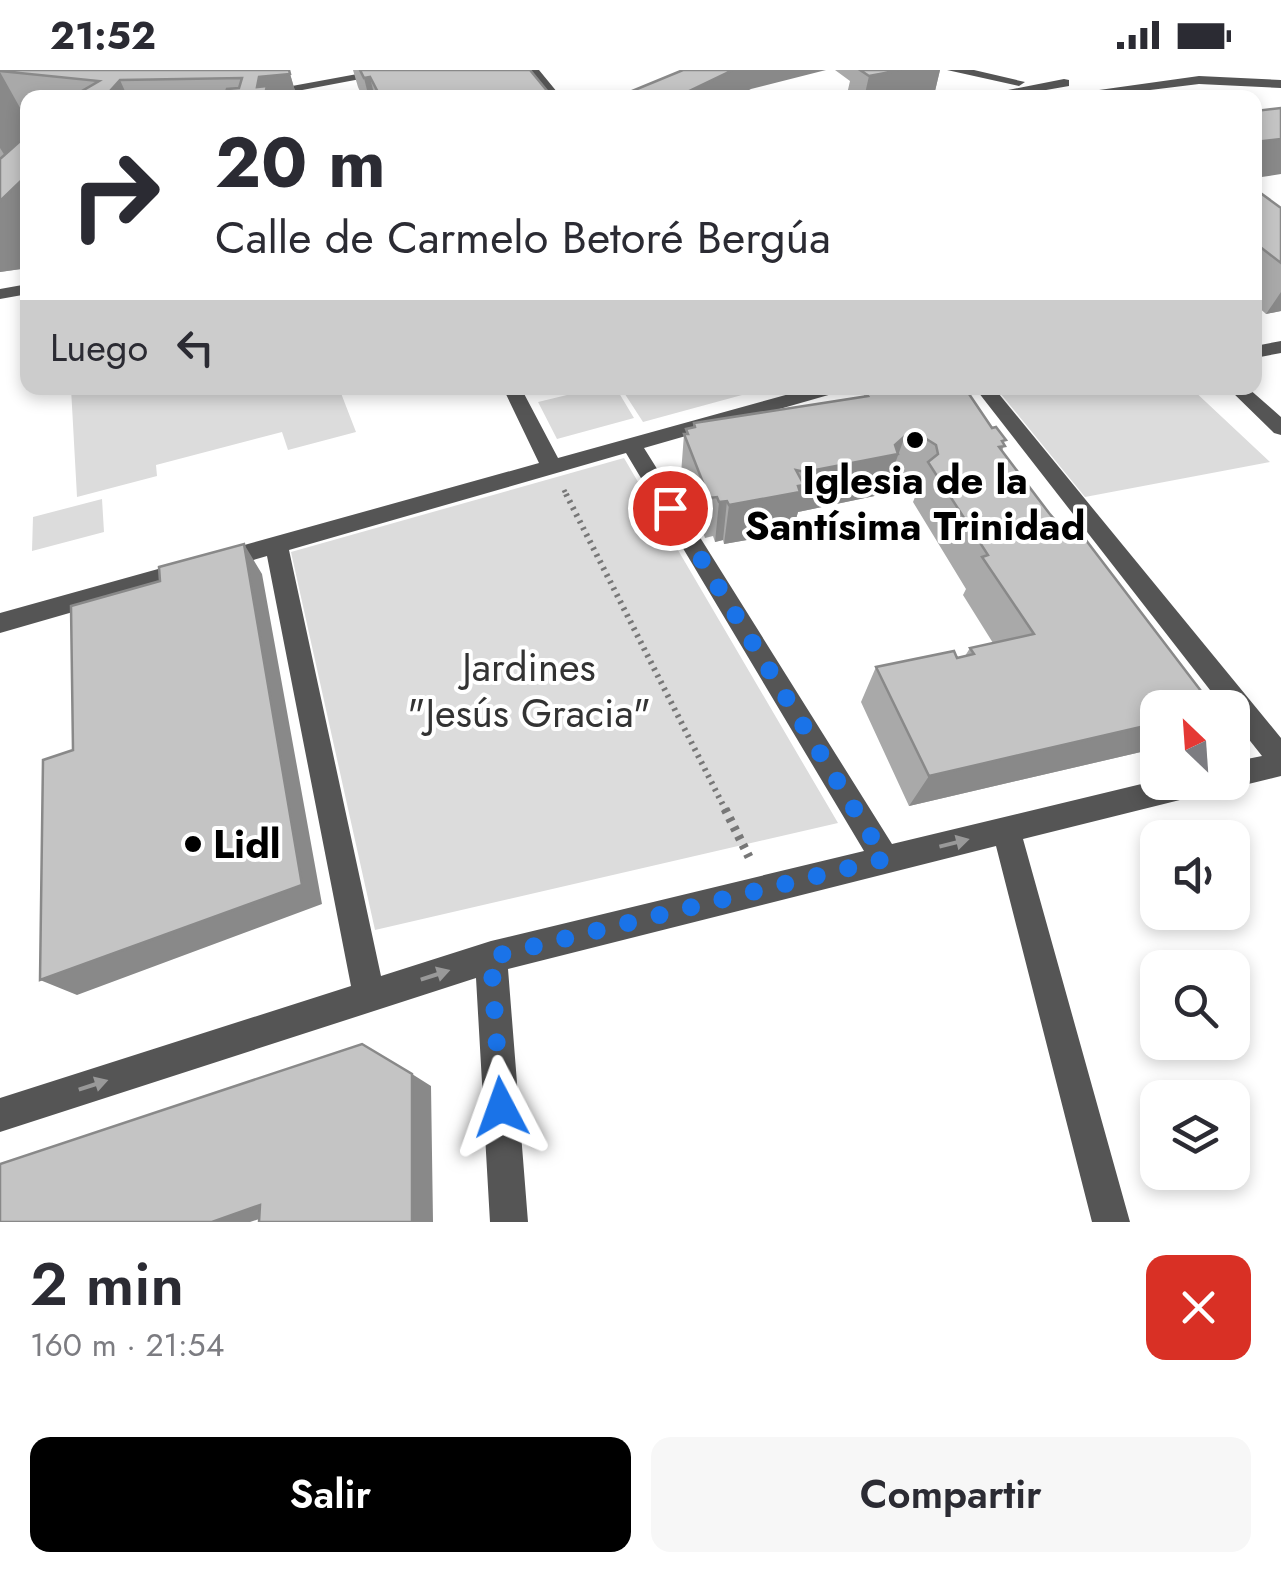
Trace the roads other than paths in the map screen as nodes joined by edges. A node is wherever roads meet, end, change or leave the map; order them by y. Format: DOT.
graph roads {
  1 [pos="402,70"];
  2 [pos="532,70"];
  3 [pos="945,70"];
  4 [pos="953,70"];
  5 [pos="1180,76"];
  6 [pos="1059,84"];
  7 [pos="1281,84"];
  8 [pos="281,90"];
  9 [pos="549,90"];
  10 [pos="964,90"];
  11 [pos="1022,90"];
  12 [pos="1096,90"];
  13 [pos="516,395"];
  14 [pos="807,395"];
  15 [pos="990,395"];
  16 [pos="1245,395"];
  17 [pos="1281,428"];
  18 [pos="631,444"];
  19 [pos="552,466"];
  20 [pos="276,545"];
  21 [pos="0,623"];
  22 [pos="1281,761"];
  23 [pos="1250,770"];
  24 [pos="1140,797"];
  25 [pos="1006,830"];
  26 [pos="885,859"];
  27 [pos="491,957"];
  28 [pos="369,996"];
  29 [pos="0,1115"];
  30 [pos="508,1222"];
  31 [pos="1111,1222"];
  1 -- 8 [label="street"];
  2 -- 9 [label="street"];
  3 -- 10 [label="street"];
  4 -- 6 [label="street"];
  5 -- 6 [label="street"];
  5 -- 7 [label="street"];
  5 -- 12 [label="street"];
  6 -- 11 [label="street"];
  13 -- 19 [label="street"];
  14 -- 18 [label="street"];
  15 -- 22 [label="street"];
  16 -- 17 [label="street"];
  18 -- 19 [label="street"];
  18 -- 26 [label="street"];
  19 -- 20 [label="street"];
  20 -- 21 [label="street"];
  20 -- 28 [label="street"];
  22 -- 23 [label="street"];
  24 -- 25 [label="street"];
  26 -- 25 [label="street, one-way"];
  25 -- 31 [label="street"];
  26 -- 27 [label="street"];
  28 -- 27 [label="street, one-way"];
  27 -- 30 [label="street"];
  29 -- 28 [label="street, one-way"];
}
